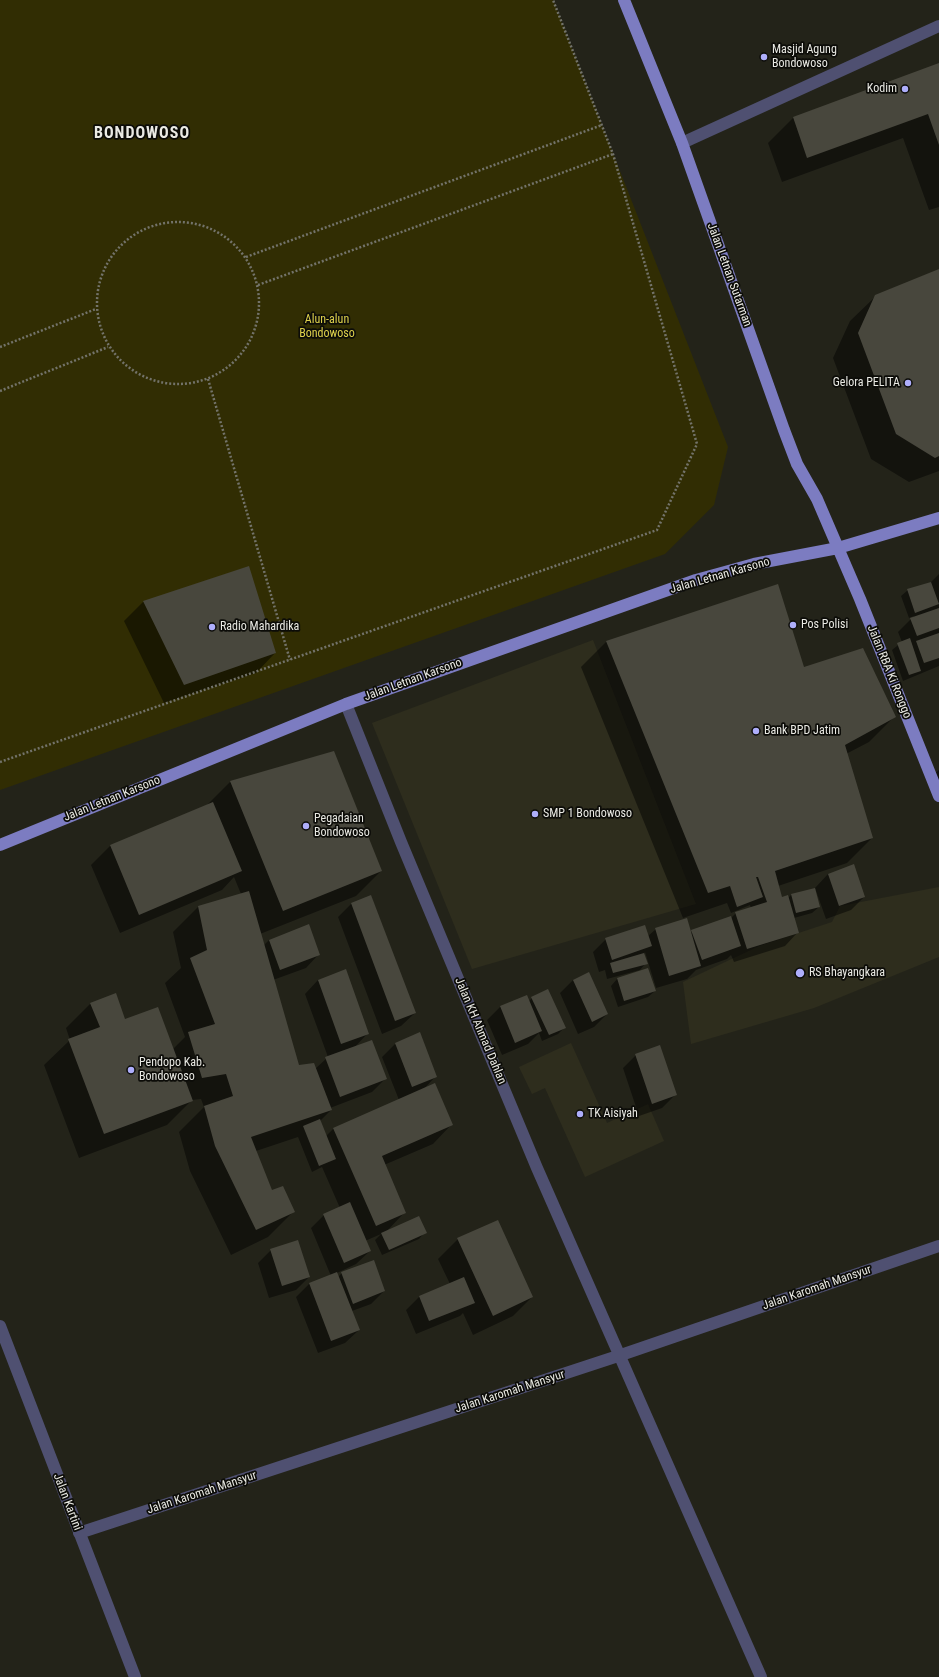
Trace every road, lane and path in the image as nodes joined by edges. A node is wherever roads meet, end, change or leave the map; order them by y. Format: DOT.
graph roads {
  1 [pos="553,0"];
  2 [pos="624,0"];
  3 [pos="939,26"];
  4 [pos="602,125"];
  5 [pos="682,143"];
  6 [pos="613,154"];
  7 [pos="246,257"];
  8 [pos="258,285"];
  9 [pos="96,309"];
  10 [pos="0,347"];
  11 [pos="108,347"];
  12 [pos="208,379"];
  13 [pos="0,391"];
  14 [pos="939,518"];
  15 [pos="838,548"];
  16 [pos="290,660"];
  17 [pos="346,704"];
  18 [pos="0,762"];
  19 [pos="939,796"];
  20 [pos="0,845"];
  21 [pos="939,1246"];
  22 [pos="0,1326"];
  23 [pos="621,1355"];
  24 [pos="79,1533"];
  25 [pos="135,1677"];
  26 [pos="761,1677"];
  1 -- 4 [label="path"];
  2 -- 5 [label="main road, Jalan Letnan Sutarman"];
  3 -- 5 [label="street"];
  4 -- 6 [label="path"];
  4 -- 7 [label="path"];
  5 -- 15 [label="main road, Jalan Letnan Sutarman"];
  6 -- 8 [label="path"];
  6 -- 16 [label="path"];
  7 -- 8 [label="path"];
  7 -- 9 [label="path"];
  8 -- 12 [label="path"];
  9 -- 10 [label="path"];
  9 -- 11 [label="path"];
  11 -- 12 [label="path"];
  11 -- 13 [label="path"];
  12 -- 16 [label="path"];
  14 -- 15 [label="main road, Jalan Letnan Karsono"];
  15 -- 17 [label="main road, Jalan Letnan Karsono"];
  15 -- 19 [label="main road, Jalan RBA Ki Ronggo"];
  16 -- 18 [label="path"];
  17 -- 20 [label="main road, Jalan Letnan Karsono"];
  17 -- 23 [label="street, Jalan KH Ahmad Dahlan"];
  21 -- 23 [label="street, Jalan Karomah Mansyur"];
  22 -- 24 [label="street, Jalan Kartini"];
  23 -- 24 [label="street, Jalan Karomah Mansyur"];
  23 -- 26 [label="street, Jalan KH Ahmad Dahlan"];
  24 -- 25 [label="street, Jalan Kartini"];
}
